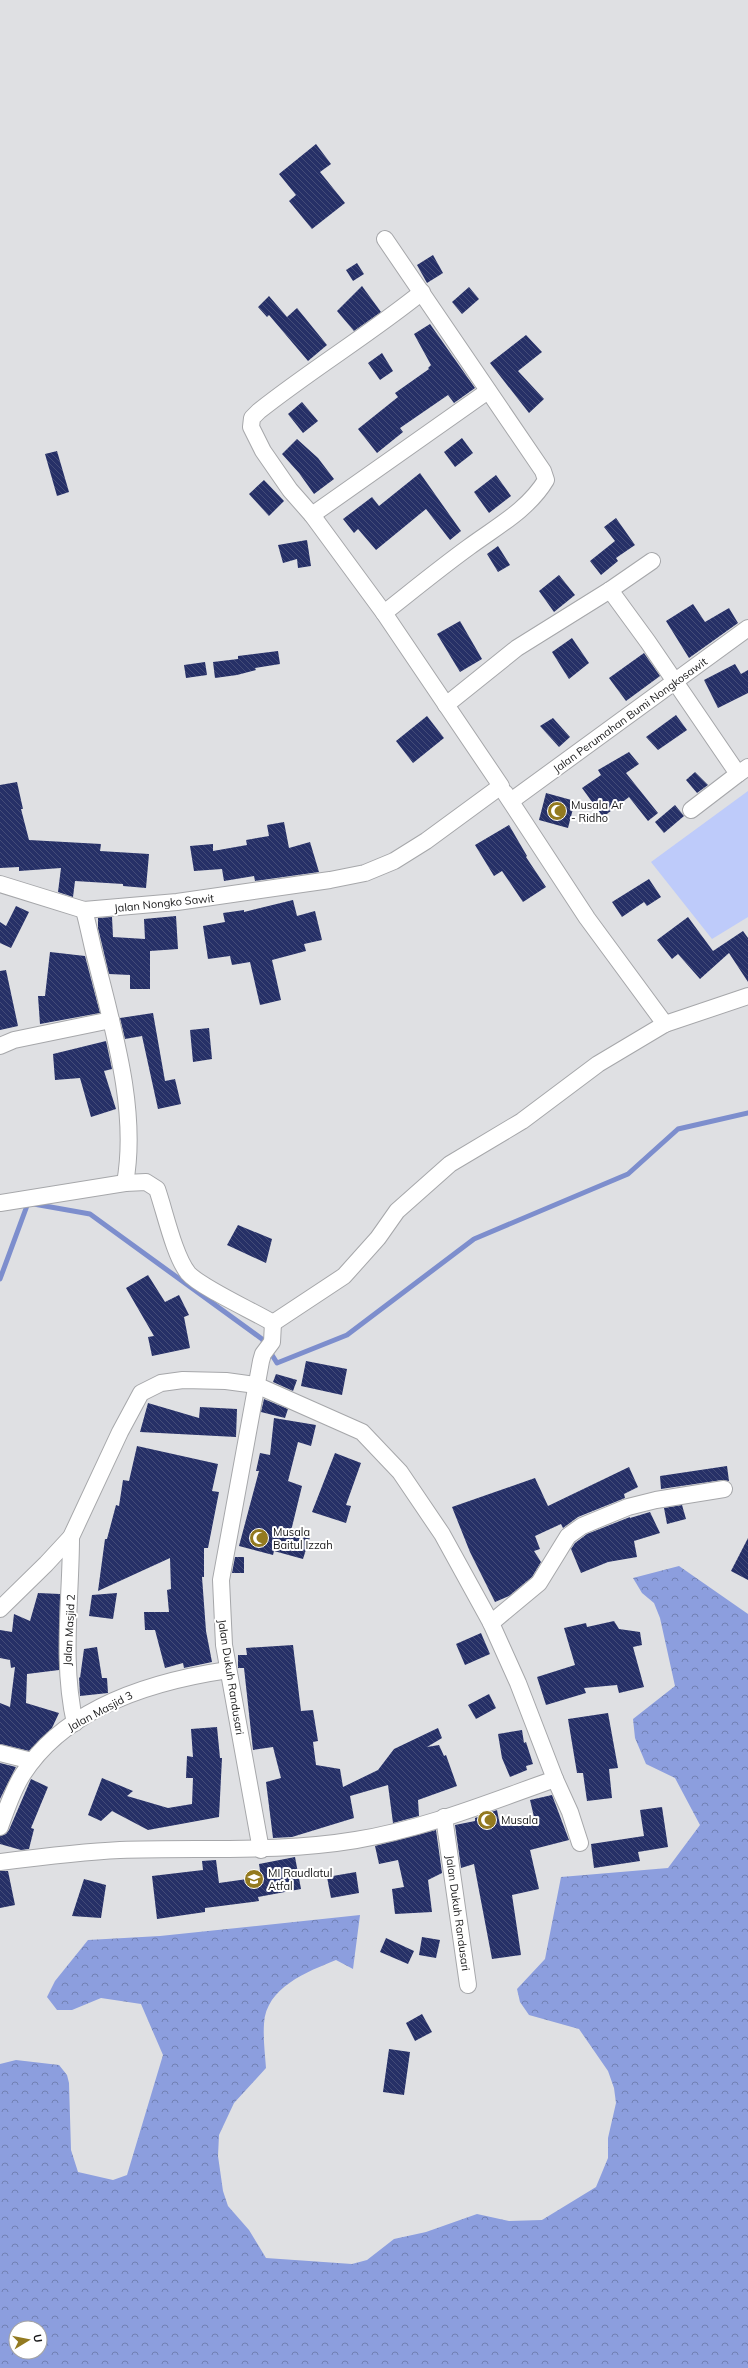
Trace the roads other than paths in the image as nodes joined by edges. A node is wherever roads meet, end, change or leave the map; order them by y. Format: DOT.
graph roads {
  1 [pos="385,239"];
  2 [pos="422,292"];
  3 [pos="488,391"];
  4 [pos="312,515"];
  5 [pos="652,562"];
  6 [pos="610,590"];
  7 [pos="384,613"];
  8 [pos="748,628"];
  9 [pos="676,683"];
  10 [pos="446,705"];
  11 [pos="743,771"];
  12 [pos="501,786"];
  13 [pos="511,801"];
  14 [pos="690,810"];
  15 [pos="0,884"];
  16 [pos="84,910"];
  17 [pos="748,996"];
  18 [pos="111,1020"];
  19 [pos="665,1024"];
  20 [pos="0,1046"];
  21 [pos="125,1183"];
  22 [pos="0,1203"];
  23 [pos="272,1323"];
  24 [pos="256,1385"];
  25 [pos="724,1489"];
  26 [pos="71,1537"];
  27 [pos="0,1608"];
  28 [pos="491,1623"];
  29 [pos="228,1670"];
  30 [pos="75,1723"];
  31 [pos="0,1753"];
  32 [pos="32,1761"];
  33 [pos="555,1779"];
  34 [pos="444,1817"];
  35 [pos="0,1827"];
  36 [pos="580,1843"];
  37 [pos="261,1850"];
  38 [pos="0,1862"];
  39 [pos="468,1985"];
  1 -- 2 [label="street"];
  2 -- 3 [label="street"];
  2 -- 4 [label="street"];
  3 -- 4 [label="street"];
  3 -- 7 [label="street"];
  4 -- 7 [label="street"];
  5 -- 6 [label="street"];
  6 -- 9 [label="street"];
  6 -- 10 [label="street"];
  7 -- 10 [label="street"];
  8 -- 9 [label="street, Jalan Perumahan Bumi Nongkosawit"];
  9 -- 11 [label="street"];
  9 -- 13 [label="street, Jalan Perumahan Bumi Nongkosawit"];
  10 -- 12 [label="street"];
  11 -- 14 [label="street"];
  12 -- 13 [label="street"];
  12 -- 16 [label="street, Jalan Nongko Sawit"];
  13 -- 19 [label="street"];
  15 -- 16 [label="street, Jalan Nongko Sawit"];
  16 -- 18 [label="street"];
  17 -- 19 [label="street"];
  18 -- 20 [label="street"];
  18 -- 21 [label="street"];
  19 -- 23 [label="street"];
  21 -- 22 [label="street"];
  21 -- 23 [label="street"];
  23 -- 24 [label="street, Jalan Dukuh Randusari"];
  24 -- 26 [label="street"];
  24 -- 28 [label="street"];
  24 -- 29 [label="street, Jalan Dukuh Randusari"];
  25 -- 28 [label="street"];
  26 -- 27 [label="street"];
  26 -- 30 [label="street, Jalan Masjid 2"];
  28 -- 33 [label="street"];
  29 -- 30 [label="street, Jalan Masjid 3"];
  29 -- 37 [label="street, Jalan Dukuh Randusari"];
  30 -- 32 [label="street, Jalan Masjid 3"];
  31 -- 32 [label="street"];
  32 -- 35 [label="street, Jalan Masjid 3"];
  33 -- 34 [label="street"];
  33 -- 36 [label="street"];
  34 -- 37 [label="street"];
  34 -- 39 [label="street, Jalan Dukuh Randusari"];
  37 -- 38 [label="street"];
}
